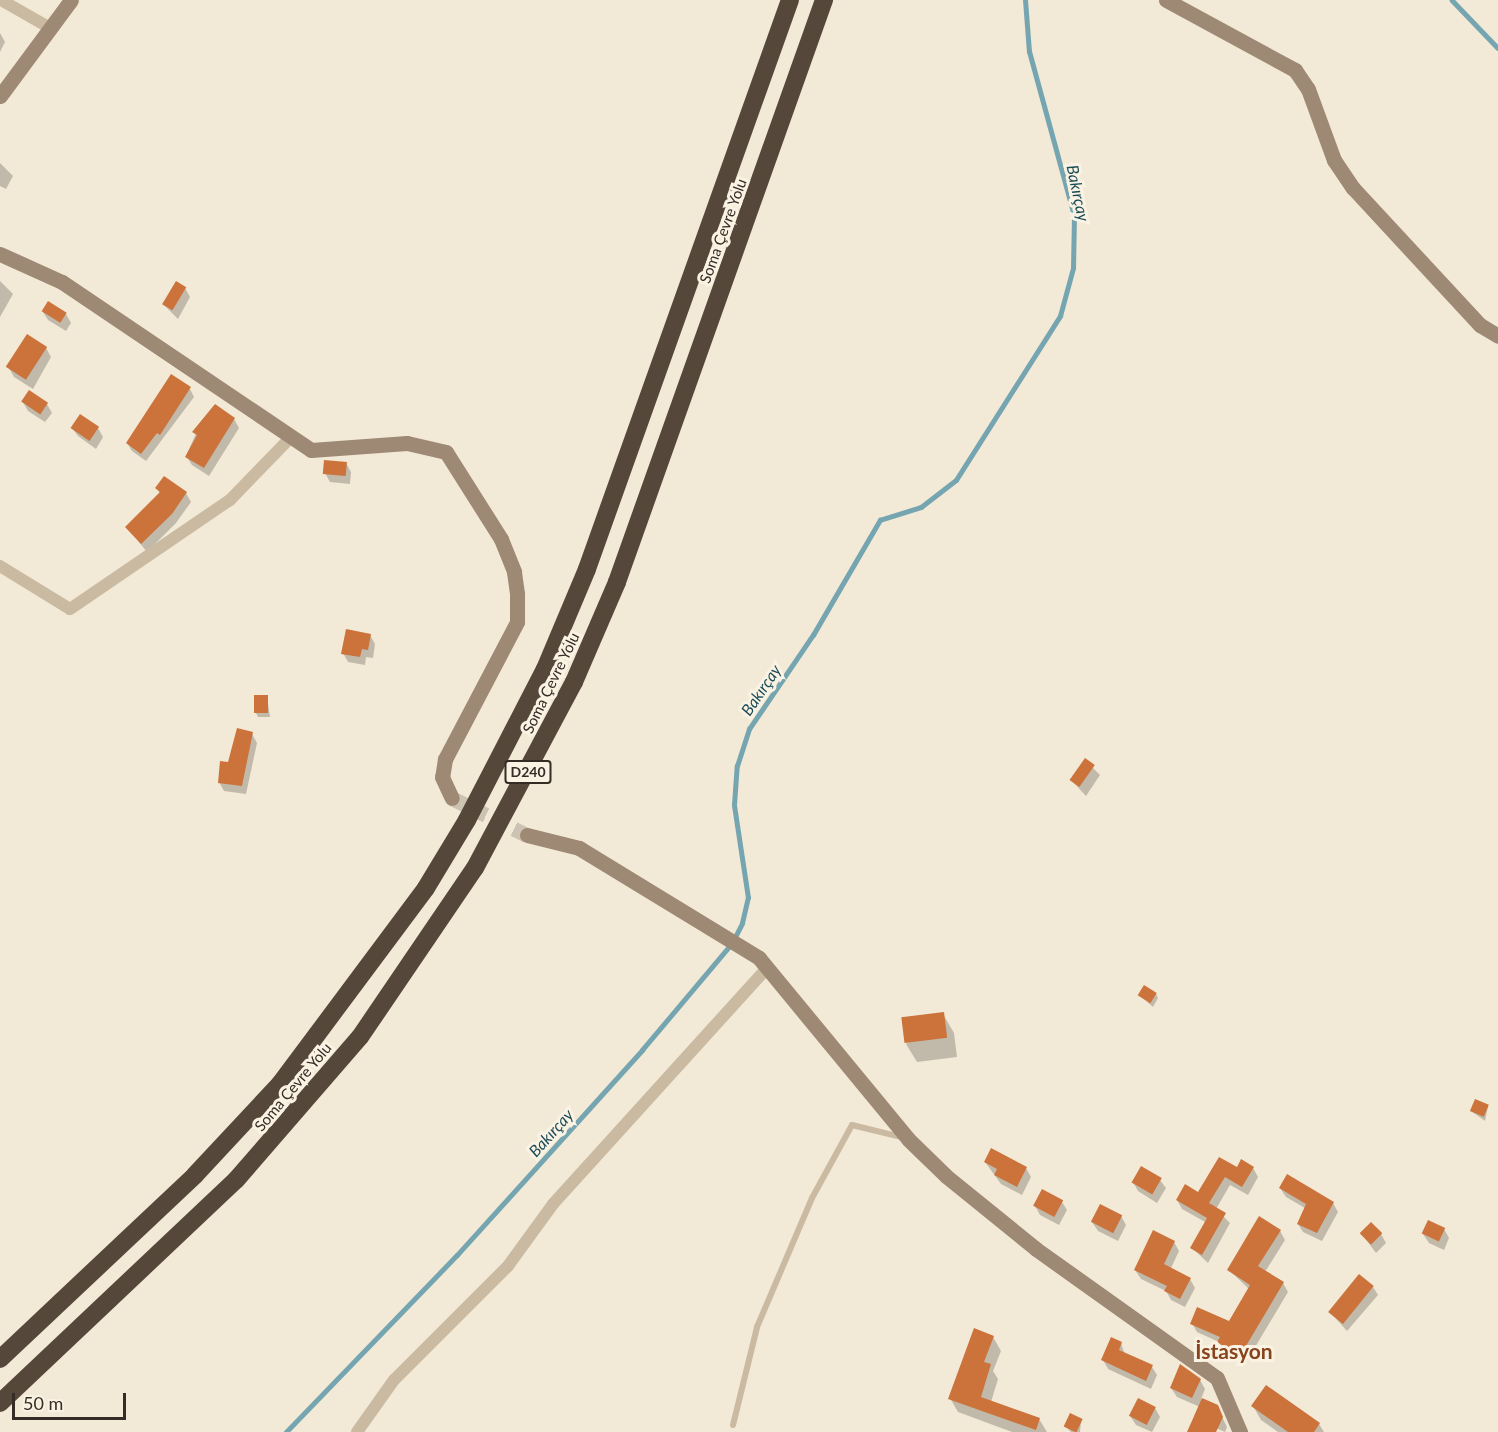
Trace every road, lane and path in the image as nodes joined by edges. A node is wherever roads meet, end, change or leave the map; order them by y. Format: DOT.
graph roads {
  1 [pos="1,0"];
  2 [pos="71,0"];
  3 [pos="790,0"];
  4 [pos="824,0"];
  5 [pos="1166,0"];
  6 [pos="50,28"];
  7 [pos="0,96"];
  8 [pos="0,254"];
  9 [pos="1498,336"];
  10 [pos="291,437"];
  11 [pos="0,566"];
  12 [pos="452,798"];
  13 [pos="527,836"];
  14 [pos="763,963"];
  15 [pos="908,1139"];
  16 [pos="0,1359"];
  17 [pos="0,1402"];
  18 [pos="733,1425"];
  19 [pos="357,1432"];
  20 [pos="1240,1432"];
  1 -- 6 [label="street"];
  2 -- 6 [label="street"];
  3 -- 16 [label="highway, Soma Çevre Yolu / D240"];
  4 -- 17 [label="highway, Soma Çevre Yolu / D240"];
  5 -- 9 [label="street"];
  6 -- 7 [label="street"];
  8 -- 10 [label="street"];
  10 -- 11 [label="street"];
  10 -- 12 [label="street"];
  13 -- 14 [label="street"];
  14 -- 15 [label="street"];
  14 -- 19 [label="street"];
  15 -- 18 [label="lane"];
  15 -- 20 [label="street"];
}
